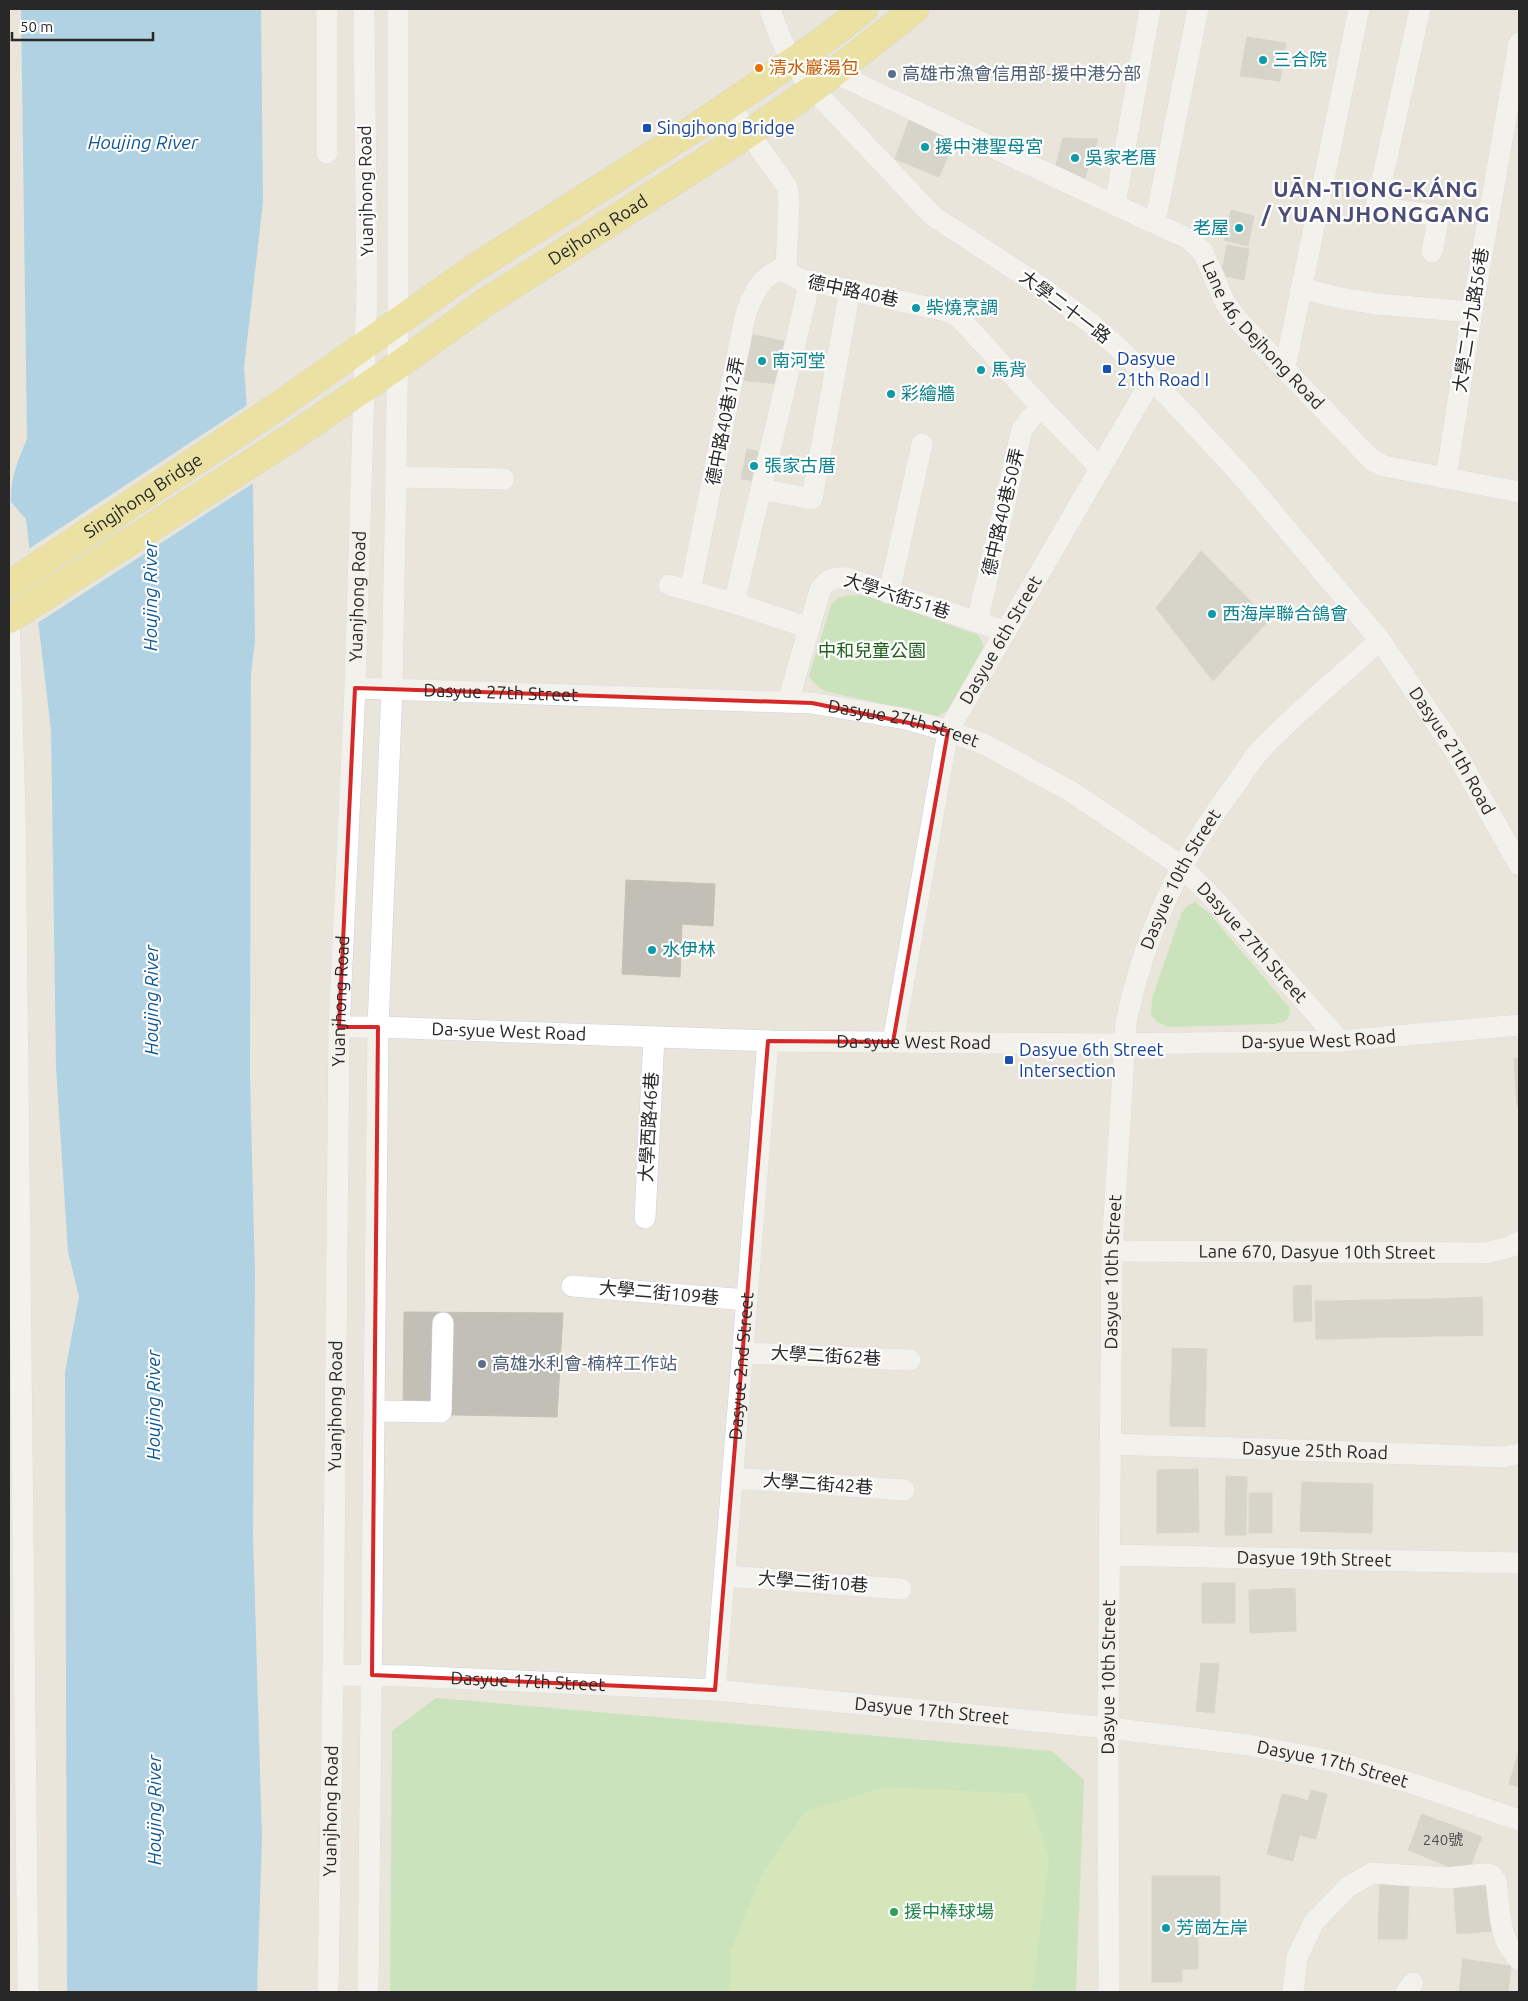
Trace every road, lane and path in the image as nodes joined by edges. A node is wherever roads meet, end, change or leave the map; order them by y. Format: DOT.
graph roads {
  1 [pos="327,9"];
  2 [pos="364,9"];
  3 [pos="398,9"];
  4 [pos="770,9"];
  5 [pos="864,9"];
  6 [pos="915,9"];
  7 [pos="1150,9"];
  8 [pos="1198,9"];
  9 [pos="1358,9"];
  10 [pos="1420,9"];
  11 [pos="1519,44"];
  12 [pos="792,62"];
  13 [pos="835,73"];
  14 [pos="813,89"];
  15 [pos="729,105"];
  16 [pos="749,133"];
  17 [pos="327,153"];
  18 [pos="1115,206"];
  19 [pos="1156,223"];
  20 [pos="1432,252"];
  21 [pos="786,267"];
  22 [pos="810,281"];
  23 [pos="1301,288"];
  24 [pos="850,290"];
  25 [pos="1472,312"];
  26 [pos="398,321"];
  27 [pos="365,343"];
  28 [pos="397,366"];
  29 [pos="1285,368"];
  30 [pos="1152,379"];
  31 [pos="364,387"];
  32 [pos="277,407"];
  33 [pos="1042,408"];
  34 [pos="278,444"];
  35 [pos="922,444"];
  36 [pos="1100,468"];
  37 [pos="396,477"];
  38 [pos="1446,478"];
  39 [pos="504,480"];
  40 [pos="761,489"];
  41 [pos="1519,492"];
  42 [pos="669,585"];
  43 [pos="9,586"];
  44 [pos="690,591"];
  45 [pos="889,593"];
  46 [pos="734,603"];
  47 [pos="9,618"];
  48 [pos="977,622"];
  49 [pos="809,628"];
  50 [pos="1004,631"];
  51 [pos="1380,640"];
  52 [pos="355,688"];
  53 [pos="392,689"];
  54 [pos="788,702"];
  55 [pos="948,731"];
  56 [pos="1519,865"];
  57 [pos="1181,866"];
  58 [pos="1519,1026"];
  59 [pos="338,1027"];
  60 [pos="378,1027"];
  61 [pos="654,1037"];
  62 [pos="768,1041"];
  63 [pos="1340,1041"];
  64 [pos="892,1042"];
  65 [pos="1126,1044"];
  66 [pos="645,1218"];
  67 [pos="1519,1242"];
  68 [pos="1112,1252"];
  69 [pos="572,1286"];
  70 [pos="747,1300"];
  71 [pos="443,1323"];
  72 [pos="743,1352"];
  73 [pos="910,1360"];
  74 [pos="375,1412"];
  75 [pos="1110,1444"];
  76 [pos="1519,1454"];
  77 [pos="732,1478"];
  78 [pos="904,1490"];
  79 [pos="1109,1555"];
  80 [pos="1519,1563"];
  81 [pos="725,1576"];
  82 [pos="901,1589"];
  83 [pos="333,1675"];
  84 [pos="372,1675"];
  85 [pos="716,1690"];
  86 [pos="1108,1728"];
  87 [pos="1519,1820"];
  88 [pos="1519,1959"];
  89 [pos="28,1992"];
  90 [pos="328,1992"];
  91 [pos="368,1992"];
  92 [pos="1109,1992"];
  93 [pos="1294,1992"];
  1 -- 17 [label="street"];
  2 -- 27 [label="street, Yuanjhong Road"];
  3 -- 26 [label="street, Yuanjhong Road"];
  4 -- 12 [label="street"];
  5 -- 12 [label="main road, Dejhong Road"];
  6 -- 13 [label="main road, Dejhong Road"];
  7 -- 18 [label="street"];
  8 -- 19 [label="street"];
  9 -- 23 [label="street"];
  10 -- 20 [label="street"];
  11 -- 25 [label="street, 大學二十九路56巷"];
  12 -- 13 [label="street, Lane 46, Dejhong Road"];
  12 -- 14 [label="street, 大學二十一路"];
  12 -- 15 [label="main road, Dejhong Road"];
  13 -- 14 [label="main road, Dejhong Road"];
  13 -- 18 [label="street, Lane 46, Dejhong Road"];
  14 -- 16 [label="main road, Dejhong Road"];
  14 -- 30 [label="street, 大學二十一路"];
  15 -- 16 [label="street, 德中路40巷"];
  15 -- 26 [label="main road, Dejhong Road"];
  16 -- 21 [label="street, 德中路40巷"];
  16 -- 28 [label="main road, Dejhong Road"];
  18 -- 19 [label="street, Lane 46, Dejhong Road"];
  19 -- 29 [label="street, Lane 46, Dejhong Road"];
  21 -- 22 [label="street, 德中路40巷"];
  21 -- 44 [label="street, 德中路40巷12弄"];
  22 -- 24 [label="street, 德中路40巷"];
  22 -- 40 [label="street"];
  23 -- 25 [label="street"];
  23 -- 29 [label="street"];
  24 -- 33 [label="street, 德中路40巷"];
  24 -- 40 [label="street"];
  25 -- 38 [label="street, 大學二十九路56巷"];
  26 -- 27 [label="main road, Dejhong Road"];
  26 -- 28 [label="street, Yuanjhong Road"];
  27 -- 31 [label="street, Yuanjhong Road"];
  27 -- 32 [label="main road, Dejhong Road"];
  28 -- 31 [label="main road, Dejhong Road"];
  28 -- 37 [label="street, Yuanjhong Road"];
  29 -- 38 [label="street, Lane 46, Dejhong Road"];
  30 -- 36 [label="street, Dasyue 6th Street"];
  30 -- 51 [label="street, 大學二十一路"];
  31 -- 34 [label="main road, Dejhong Road"];
  31 -- 52 [label="street, Yuanjhong Road"];
  32 -- 43 [label="main road, Singjhong Bridge"];
  33 -- 36 [label="street, 德中路40巷"];
  33 -- 48 [label="street, 德中路40巷50弄"];
  34 -- 47 [label="main road, Singjhong Bridge"];
  35 -- 45 [label="street"];
  36 -- 50 [label="street, Dasyue 6th Street"];
  37 -- 39 [label="street"];
  37 -- 53 [label="street, Yuanjhong Road"];
  38 -- 41 [label="street, Lane 46, Dejhong Road"];
  40 -- 46 [label="street"];
  42 -- 44 [label="street"];
  44 -- 46 [label="street"];
  45 -- 48 [label="street, 大學六街51巷"];
  45 -- 49 [label="street, 大學六街51巷"];
  46 -- 49 [label="street"];
  47 -- 89 [label="street"];
  48 -- 50 [label="street, 大學六街51巷"];
  49 -- 54 [label="street, 大學六街51巷"];
  50 -- 55 [label="street, Dasyue 6th Street"];
  51 -- 56 [label="street, Dasyue 21th Road"];
  51 -- 57 [label="street, Dasyue 10th Street"];
  52 -- 53 [label="street, Dasyue 27th Street"];
  52 -- 59 [label="street, Yuanjhong Road"];
  53 -- 54 [label="street, Dasyue 27th Street"];
  53 -- 60 [label="street, Yuanjhong Road"];
  54 -- 55 [label="street, Dasyue 27th Street"];
  55 -- 57 [label="street, Dasyue 27th Street"];
  55 -- 64 [label="street, Dasyue 6th Street"];
  57 -- 63 [label="street, Dasyue 27th Street"];
  57 -- 65 [label="street, Dasyue 10th Street"];
  58 -- 63 [label="street, Da-syue West Road"];
  59 -- 60 [label="street, Da-syue West Road"];
  59 -- 83 [label="street, Yuanjhong Road"];
  60 -- 61 [label="street, Da-syue West Road"];
  60 -- 74 [label="street, Yuanjhong Road"];
  61 -- 62 [label="street, Da-syue West Road"];
  61 -- 66 [label="street, 大學西路46巷"];
  62 -- 64 [label="street, Da-syue West Road"];
  62 -- 70 [label="street, Dasyue 2nd Street"];
  63 -- 65 [label="street, Da-syue West Road"];
  64 -- 65 [label="street, Da-syue West Road"];
  65 -- 68 [label="street, Dasyue 10th Street"];
  67 -- 68 [label="street, Lane 670, Dasyue 10th Street"];
  68 -- 75 [label="street, Dasyue 10th Street"];
  69 -- 70 [label="street, 大學二街109巷"];
  70 -- 72 [label="street, Dasyue 2nd Street"];
  71 -- 74 [label="street"];
  72 -- 73 [label="street, 大學二街62巷"];
  72 -- 77 [label="street, Dasyue 2nd Street"];
  74 -- 84 [label="street, Yuanjhong Road"];
  75 -- 76 [label="street, Dasyue 25th Road"];
  75 -- 79 [label="street, Dasyue 10th Street"];
  77 -- 78 [label="street, 大學二街42巷"];
  77 -- 81 [label="street, Dasyue 2nd Street"];
  79 -- 80 [label="street, Dasyue 19th Street"];
  79 -- 86 [label="street, Dasyue 10th Street"];
  81 -- 82 [label="street, 大學二街10巷"];
  81 -- 85 [label="street, Dasyue 2nd Street"];
  83 -- 84 [label="street, Dasyue 17th Street"];
  83 -- 90 [label="street, Yuanjhong Road"];
  84 -- 85 [label="street, Dasyue 17th Street"];
  84 -- 91 [label="street, Yuanjhong Road"];
  85 -- 86 [label="street, Dasyue 17th Street"];
  86 -- 87 [label="street, Dasyue 17th Street"];
  86 -- 92 [label="street, Dasyue 10th Street"];
  88 -- 93 [label="street"];
}
